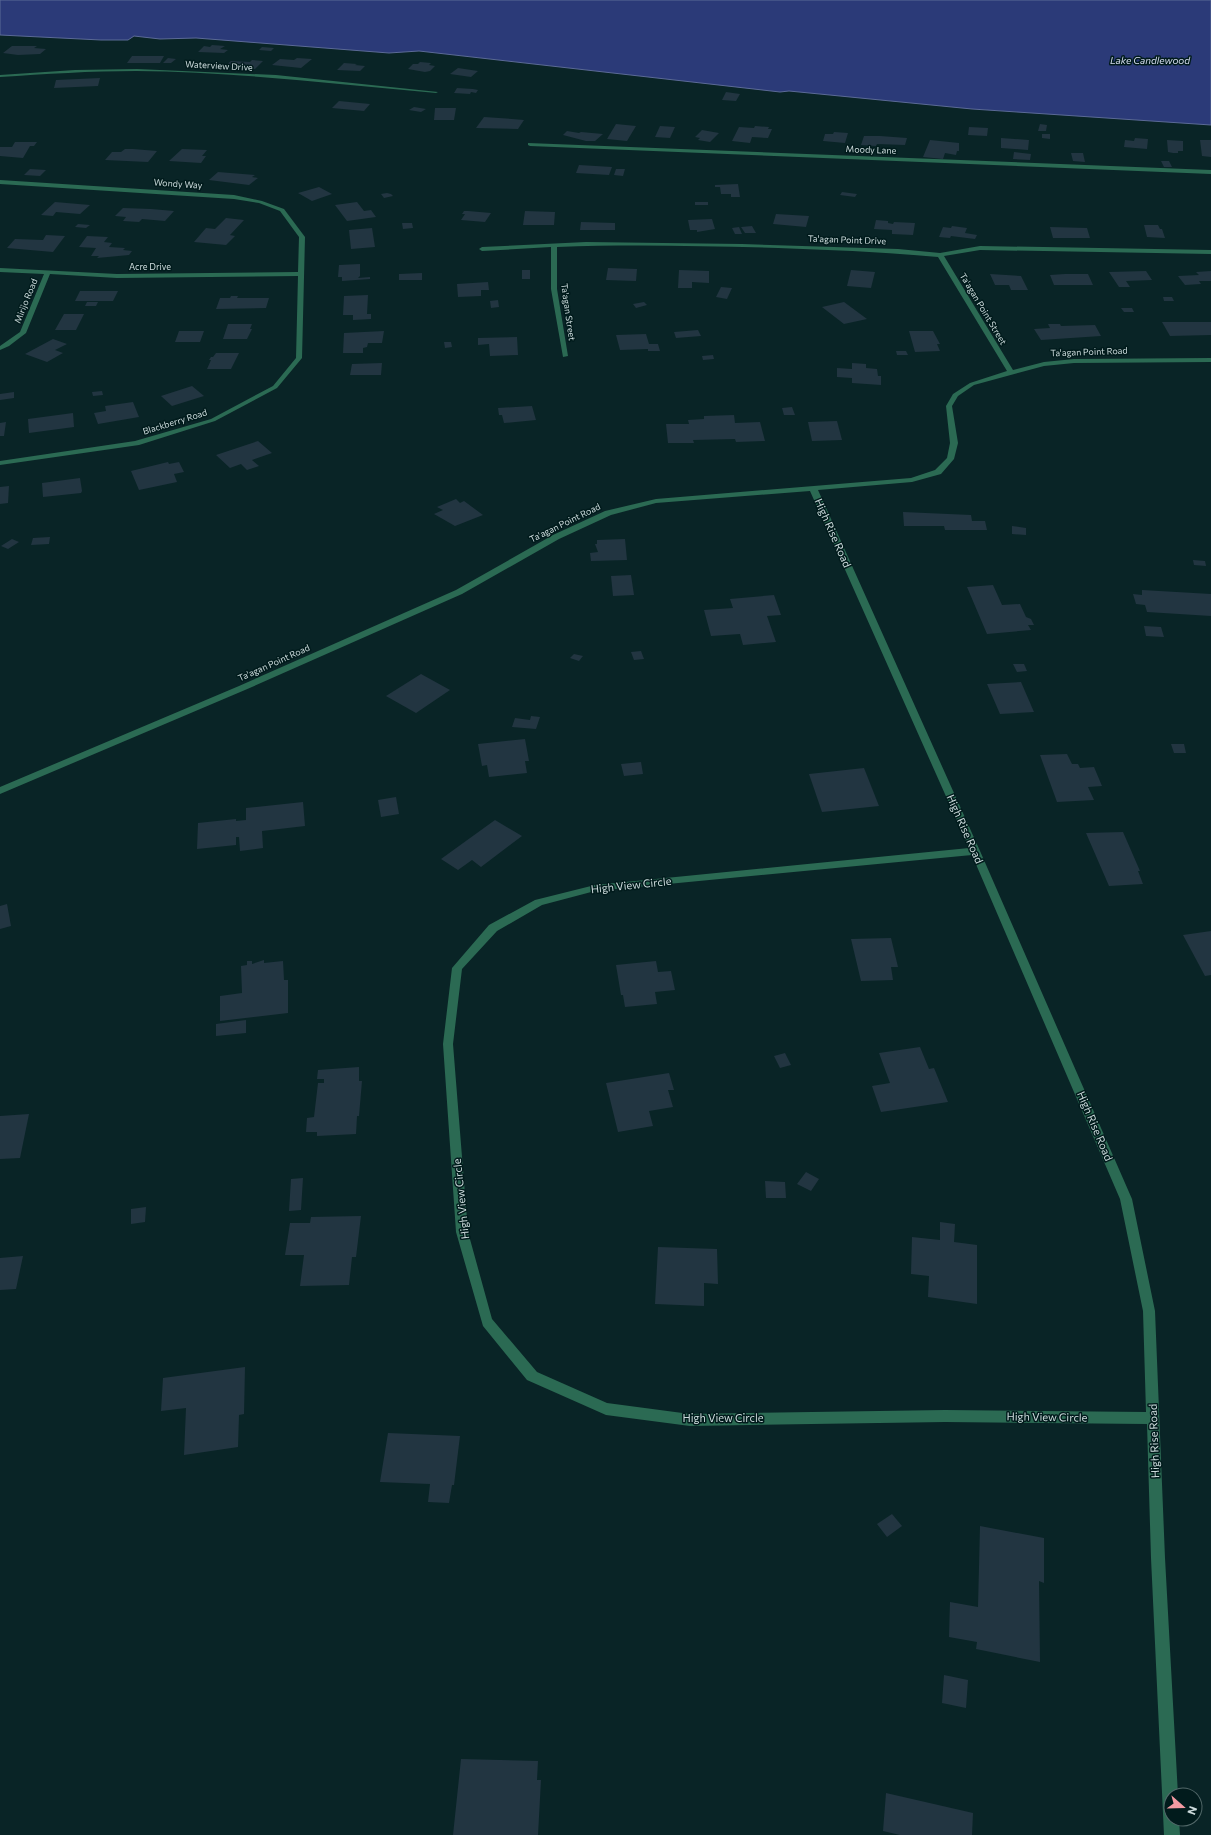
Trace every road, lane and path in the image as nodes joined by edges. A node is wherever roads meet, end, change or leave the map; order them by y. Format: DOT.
graph roads {
  1 [pos="0,76"];
  2 [pos="436,92"];
  3 [pos="530,144"];
  4 [pos="1211,172"];
  5 [pos="0,182"];
  6 [pos="554,246"];
  7 [pos="482,249"];
  8 [pos="1211,252"];
  9 [pos="940,255"];
  10 [pos="0,270"];
  11 [pos="48,272"];
  12 [pos="300,274"];
  13 [pos="0,348"];
  14 [pos="565,356"];
  15 [pos="1211,360"];
  16 [pos="1011,372"];
  17 [pos="0,463"];
  18 [pos="813,488"];
  19 [pos="0,791"];
  20 [pos="975,851"];
  21 [pos="1153,1418"];
  22 [pos="1170,1787"];
  1 -- 2 [label="street, Waterview Drive"];
  3 -- 4 [label="street, Moody Lane"];
  5 -- 12 [label="street, Wondy Way"];
  6 -- 7 [label="street, Ta'agan Point Drive"];
  6 -- 9 [label="street, Ta'agan Point Drive"];
  6 -- 14 [label="street, Ta'agan Street"];
  8 -- 9 [label="street, Ta'agan Point Drive"];
  9 -- 16 [label="street, Ta'agan Point Street"];
  10 -- 11 [label="street, Acre Drive"];
  11 -- 12 [label="street, Acre Drive"];
  11 -- 13 [label="street, Mirijo Road"];
  12 -- 17 [label="street, Blackberry Road"];
  15 -- 16 [label="street, Ta'agan Point Road"];
  16 -- 18 [label="street, Ta'agan Point Road"];
  18 -- 19 [label="street, Ta'agan Point Road"];
  18 -- 20 [label="street, High Rise Road"];
  20 -- 21 [label="street, High Rise Road"];
  20 -- 21 [label="street, High View Circle"];
  21 -- 22 [label="street, High Rise Road"];
}
